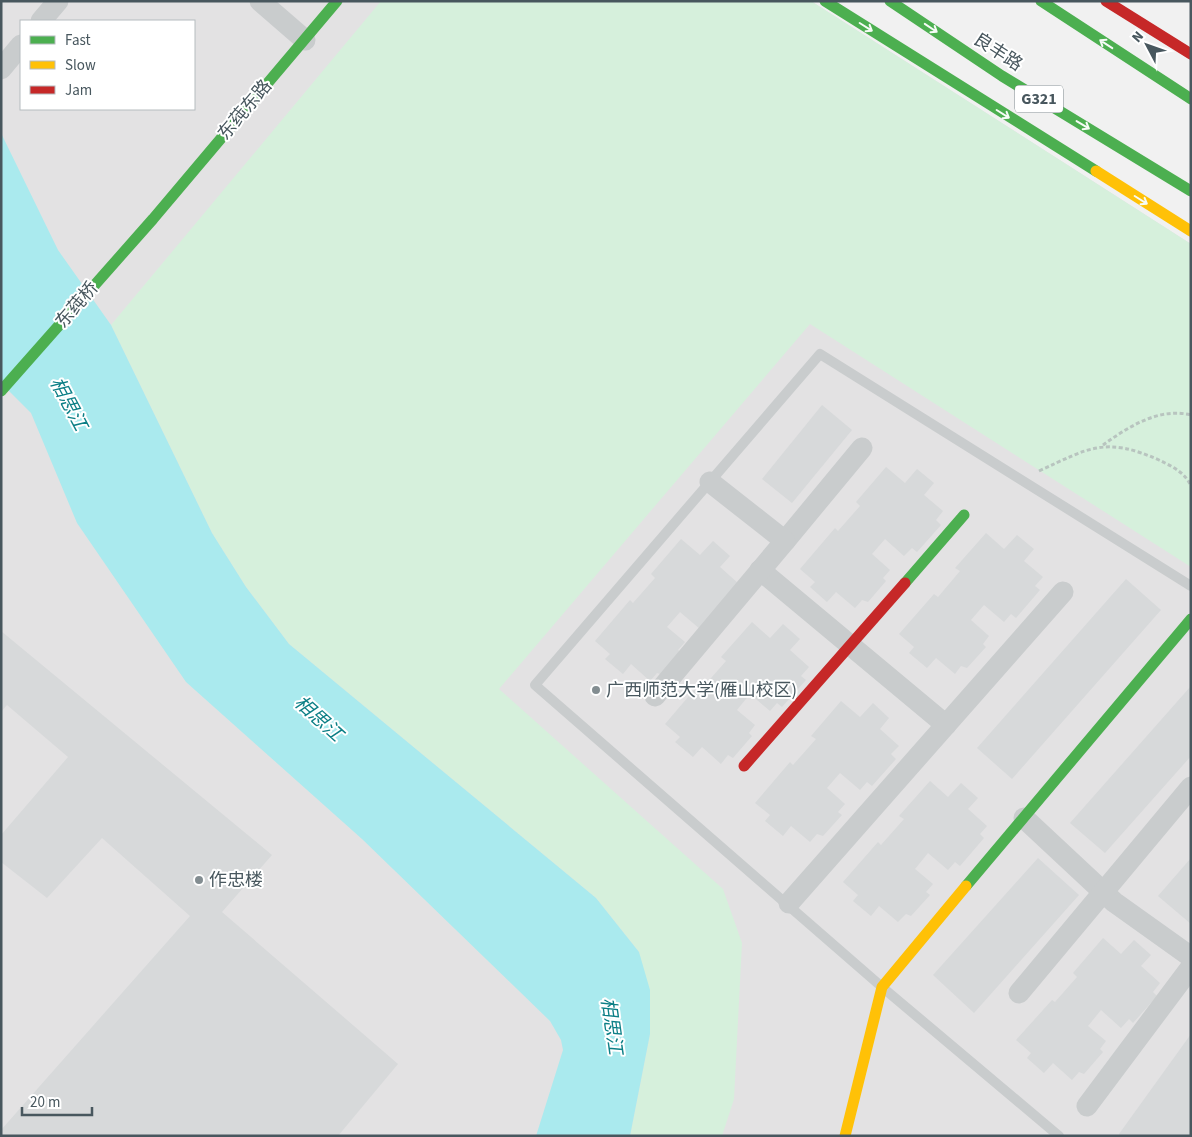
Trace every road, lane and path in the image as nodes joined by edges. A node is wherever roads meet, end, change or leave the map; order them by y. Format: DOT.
graph roads {
  1 [pos="58,1"];
  2 [pos="260,1"];
  3 [pos="337,1"];
  4 [pos="824,1"];
  5 [pos="890,1"];
  6 [pos="1041,1"];
  7 [pos="1106,1"];
  8 [pos="42,20"];
  9 [pos="305,40"];
  10 [pos="18,48"];
  11 [pos="1191,54"];
  12 [pos="1,69"];
  13 [pos="1191,99"];
  14 [pos="1191,191"];
  15 [pos="153,219"];
  16 [pos="1191,231"];
  17 [pos="1,391"];
  18 [pos="1191,415"];
  19 [pos="1103,446"];
  20 [pos="862,448"];
  21 [pos="1020,479"];
  22 [pos="710,482"];
  23 [pos="1191,486"];
  24 [pos="964,515"];
  25 [pos="785,542"];
  26 [pos="760,570"];
  27 [pos="1191,586"];
  28 [pos="1063,592"];
  29 [pos="1191,619"];
  30 [pos="850,645"];
  31 [pos="655,696"];
  32 [pos="946,725"];
  33 [pos="744,766"];
  34 [pos="1191,787"];
  35 [pos="1024,818"];
  36 [pos="1103,892"];
  37 [pos="789,903"];
  38 [pos="1191,957"];
  39 [pos="1191,966"];
  40 [pos="882,986"];
  41 [pos="1019,993"];
  42 [pos="1087,1106"];
  43 [pos="845,1136"];
  44 [pos="1059,1136"];
  1 -- 8 [label="street"];
  2 -- 9 [label="street"];
  3 -- 9 [label="main road, 东莼东路"];
  4 -- 16 [label="main road, one-way"];
  5 -- 14 [label="main road, 良丰路 / G321, one-way"];
  13 -- 6 [label="main road, one-way"];
  7 -- 11 [label="main road"];
  9 -- 15 [label="main road, 东莼东路"];
  10 -- 12 [label="street"];
  15 -- 17 [label="main road, 东莼桥"];
  18 -- 19 [label="path"];
  19 -- 21 [label="path"];
  19 -- 23 [label="path"];
  20 -- 25 [label="street"];
  21 -- 22 [label="lane"];
  21 -- 27 [label="lane"];
  22 -- 25 [label="street"];
  22 -- 37 [label="lane"];
  24 -- 30 [label="main road"];
  25 -- 26 [label="street"];
  26 -- 30 [label="street"];
  26 -- 31 [label="street"];
  28 -- 32 [label="street"];
  29 -- 35 [label="main road"];
  30 -- 32 [label="street"];
  30 -- 33 [label="main road"];
  32 -- 37 [label="street"];
  34 -- 36 [label="street"];
  35 -- 36 [label="street"];
  35 -- 40 [label="main road"];
  36 -- 38 [label="street"];
  36 -- 41 [label="street"];
  37 -- 40 [label="lane"];
  39 -- 42 [label="street"];
  40 -- 43 [label="main road"];
  40 -- 44 [label="lane"];
}
